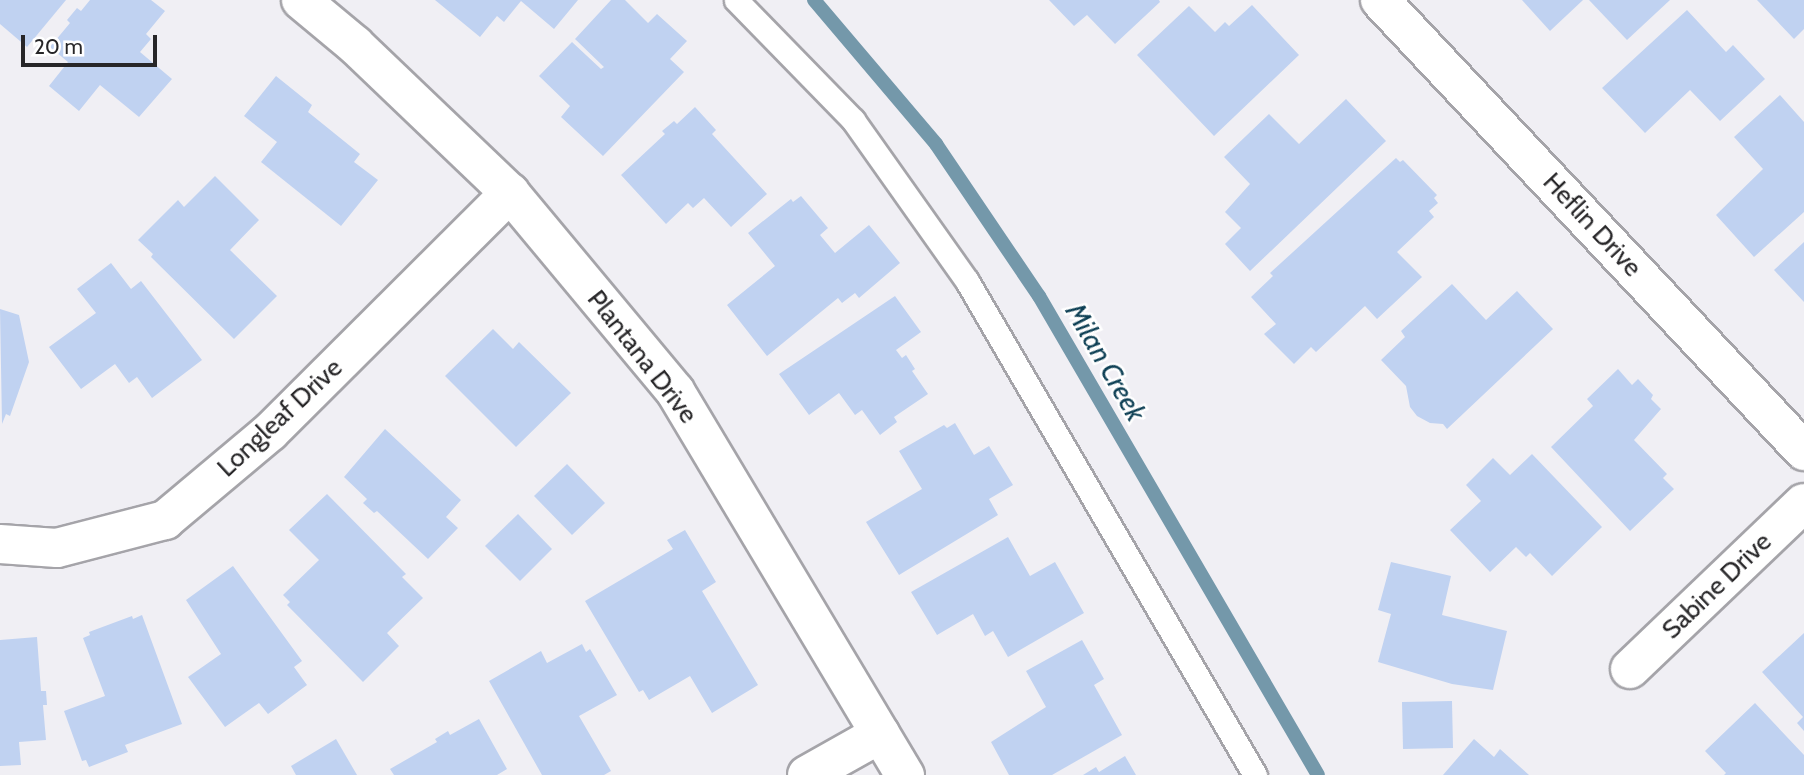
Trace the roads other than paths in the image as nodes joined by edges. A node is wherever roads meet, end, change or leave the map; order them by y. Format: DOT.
graph roads {
  1 [pos="301,0"];
  2 [pos="736,0"];
  3 [pos="1380,0"];
  4 [pos="510,193"];
  5 [pos="1804,451"];
  6 [pos="1804,503"];
  7 [pos="0,544"];
  8 [pos="1630,669"];
  9 [pos="880,734"];
  10 [pos="807,775"];
  11 [pos="905,775"];
  12 [pos="1255,775"];
  1 -- 4 [label="street, Plantana Drive"];
  2 -- 12 [label="lane"];
  3 -- 5 [label="street, Heflin Drive"];
  4 -- 7 [label="street, Longleaf Drive"];
  4 -- 9 [label="street, Plantana Drive"];
  6 -- 8 [label="street, Sabine Drive"];
  9 -- 10 [label="street"];
  9 -- 11 [label="street, Plantana Drive"];
}
